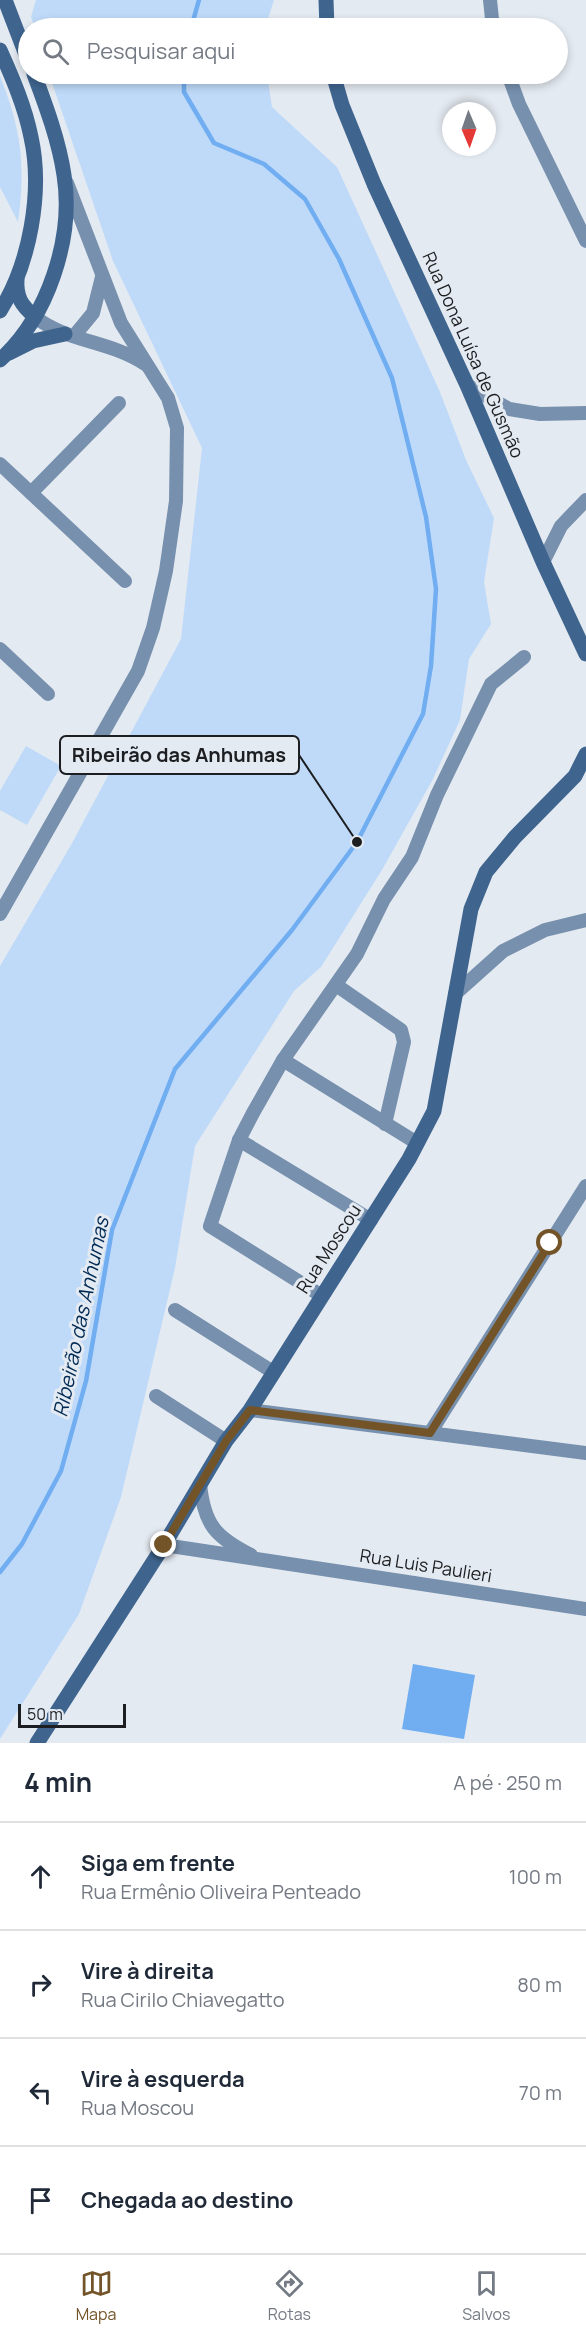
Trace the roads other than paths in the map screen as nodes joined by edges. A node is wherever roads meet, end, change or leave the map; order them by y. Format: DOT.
graph roads {
  1 [pos="5,0"];
  2 [pos="326,0"];
  3 [pos="490,0"];
  4 [pos="327,18"];
  5 [pos="492,18"];
  6 [pos="18,34"];
  7 [pos="0,50"];
  8 [pos="37,84"];
  9 [pos="336,84"];
  10 [pos="512,84"];
  11 [pos="64,176"];
  12 [pos="585,237"];
  13 [pos="103,275"];
  14 [pos="17,276"];
  15 [pos="0,311"];
  16 [pos="35,317"];
  17 [pos="69,335"];
  18 [pos="2,358"];
  19 [pos="152,369"];
  20 [pos="467,385"];
  21 [pos="119,403"];
  22 [pos="586,413"];
  23 [pos="0,464"];
  24 [pos="31,493"];
  25 [pos="586,500"];
  26 [pos="543,562"];
  27 [pos="125,581"];
  28 [pos="0,649"];
  29 [pos="586,651"];
  30 [pos="524,657"];
  31 [pos="48,694"];
  32 [pos="586,754"];
  33 [pos="580,778"];
  34 [pos="0,914"];
  35 [pos="586,920"];
  36 [pos="336,984"];
  37 [pos="455,994"];
  38 [pos="283,1060"];
  39 [pos="386,1124"];
  40 [pos="239,1140"];
  41 [pos="417,1143"];
  42 [pos="586,1186"];
  43 [pos="371,1220"];
  44 [pos="322,1296"];
  45 [pos="176,1310"];
  46 [pos="273,1372"];
  47 [pos="156,1396"];
  48 [pos="250,1410"];
  49 [pos="430,1433"];
  50 [pos="226,1441"];
  51 [pos="586,1453"];
  52 [pos="200,1484"];
  53 [pos="164,1545"];
  54 [pos="261,1560"];
  55 [pos="586,1609"];
  56 [pos="37,1743"];
  1 -- 6 [label="street"];
  2 -- 4 [label="street"];
  3 -- 5 [label="street"];
  7 -- 14 [label="street"];
  8 -- 11 [label="street"];
  9 -- 20 [label="street, Rua Dona Luísa de Gusmão"];
  10 -- 12 [label="street"];
  11 -- 13 [label="street"];
  11 -- 16 [label="street"];
  13 -- 17 [label="street"];
  13 -- 19 [label="street"];
  14 -- 15 [label="street"];
  14 -- 16 [label="street"];
  16 -- 17 [label="street"];
  16 -- 18 [label="street"];
  17 -- 18 [label="street"];
  17 -- 19 [label="street"];
  19 -- 34 [label="street"];
  20 -- 22 [label="street"];
  20 -- 26 [label="street, Rua Dona Luísa de Gusmão"];
  21 -- 24 [label="street"];
  23 -- 24 [label="street"];
  24 -- 27 [label="street"];
  25 -- 26 [label="street"];
  26 -- 29 [label="street, Rua Dona Luísa de Gusmão"];
  28 -- 31 [label="street"];
  30 -- 36 [label="street"];
  32 -- 33 [label="street, Rua Moscou"];
  33 -- 37 [label="street, Rua Moscou"];
  35 -- 37 [label="street"];
  36 -- 38 [label="street"];
  36 -- 39 [label="street"];
  37 -- 41 [label="street, Rua Moscou"];
  38 -- 39 [label="street"];
  38 -- 40 [label="street"];
  39 -- 41 [label="street"];
  40 -- 43 [label="street"];
  40 -- 44 [label="street"];
  41 -- 43 [label="street, Rua Moscou"];
  42 -- 49 [label="street"];
  43 -- 44 [label="street, Rua Moscou"];
  44 -- 46 [label="street, Rua Moscou"];
  45 -- 46 [label="street"];
  46 -- 48 [label="street, Rua Moscou"];
  47 -- 50 [label="street"];
  48 -- 49 [label="street"];
  48 -- 50 [label="street, Rua Moscou"];
  49 -- 51 [label="street"];
  50 -- 52 [label="street, Rua Moscou"];
  52 -- 53 [label="street, Rua Moscou"];
  52 -- 54 [label="street, Rua Luis Paulieri"];
  53 -- 54 [label="street, Rua Luis Paulieri"];
  53 -- 56 [label="street, Rua Moscou"];
  54 -- 55 [label="street, Rua Luis Paulieri"];
}
